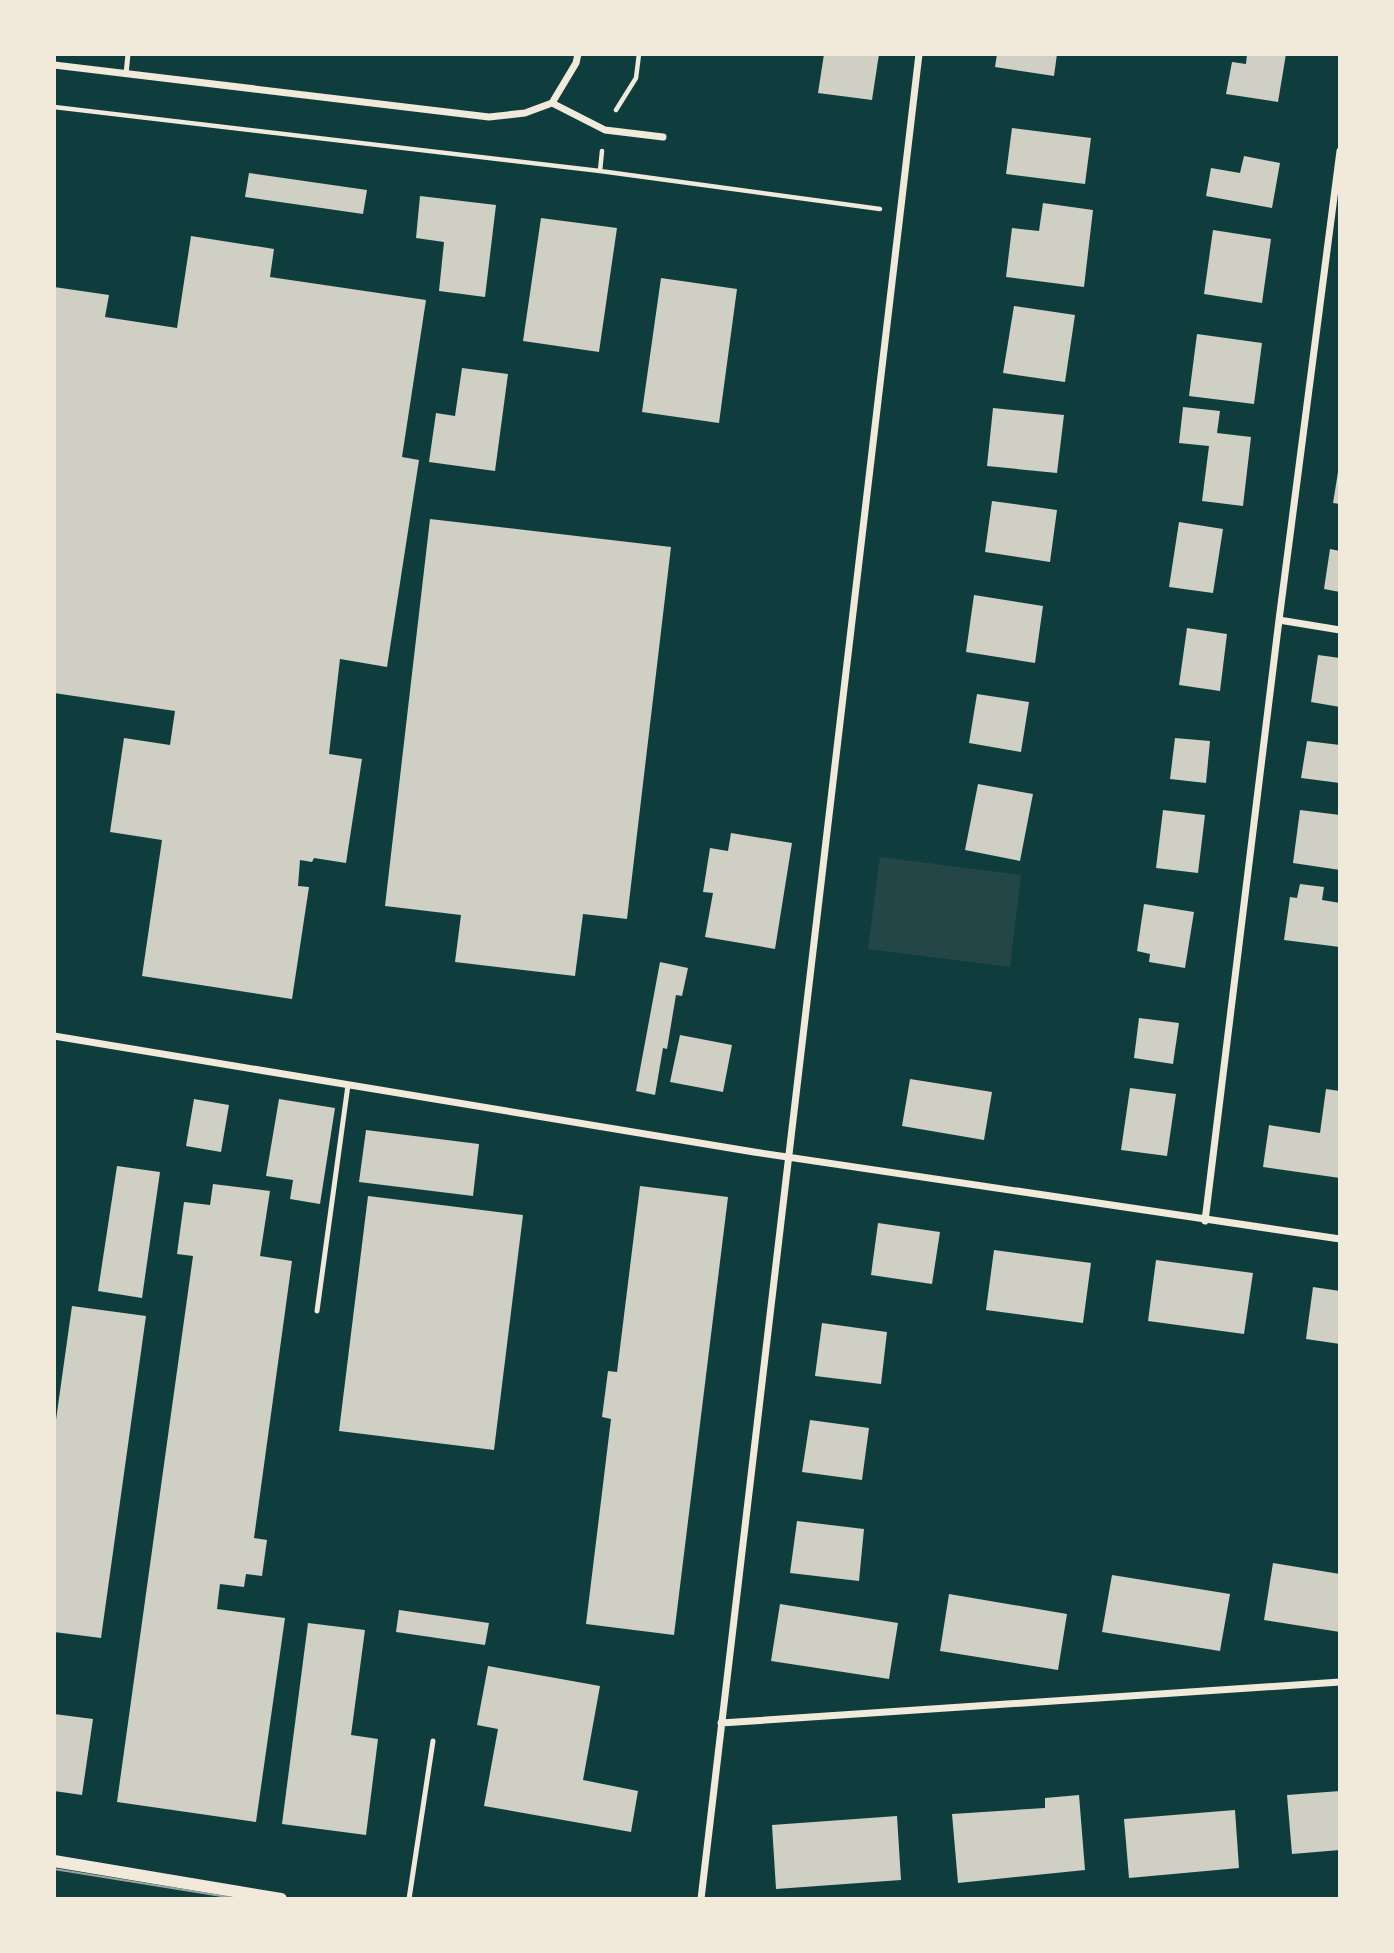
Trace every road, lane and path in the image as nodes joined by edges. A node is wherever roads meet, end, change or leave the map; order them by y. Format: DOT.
graph roads {
  1 [pos="128,54"];
  2 [pos="578,54"];
  3 [pos="919,54"];
  4 [pos="54,65"];
  5 [pos="126,74"];
  6 [pos="552,103"];
  7 [pos="54,107"];
  8 [pos="663,136"];
  9 [pos="1340,151"];
  10 [pos="902,213"];
  11 [pos="1279,620"];
  12 [pos="1340,629"];
  13 [pos="54,1036"];
  14 [pos="348,1085"];
  15 [pos="790,1158"];
  16 [pos="1205,1221"];
  17 [pos="1340,1239"];
  18 [pos="317,1311"];
  19 [pos="1340,1682"];
  20 [pos="721,1723"];
  21 [pos="433,1741"];
  22 [pos="54,1861"];
  23 [pos="281,1899"];
  24 [pos="409,1899"];
  25 [pos="701,1899"];
  1 -- 5 [label="lane"];
  2 -- 6 [label="street"];
  3 -- 10 [label="street"];
  4 -- 5 [label="street"];
  5 -- 6 [label="street"];
  6 -- 8 [label="street"];
  7 -- 10 [label="path"];
  9 -- 11 [label="street"];
  10 -- 15 [label="street"];
  11 -- 12 [label="street"];
  11 -- 16 [label="street"];
  13 -- 14 [label="street"];
  14 -- 15 [label="street"];
  14 -- 18 [label="lane"];
  15 -- 16 [label="street"];
  15 -- 20 [label="street"];
  16 -- 17 [label="street"];
  19 -- 20 [label="street"];
  20 -- 25 [label="street"];
  21 -- 24 [label="lane"];
  22 -- 23 [label="street"];
}
